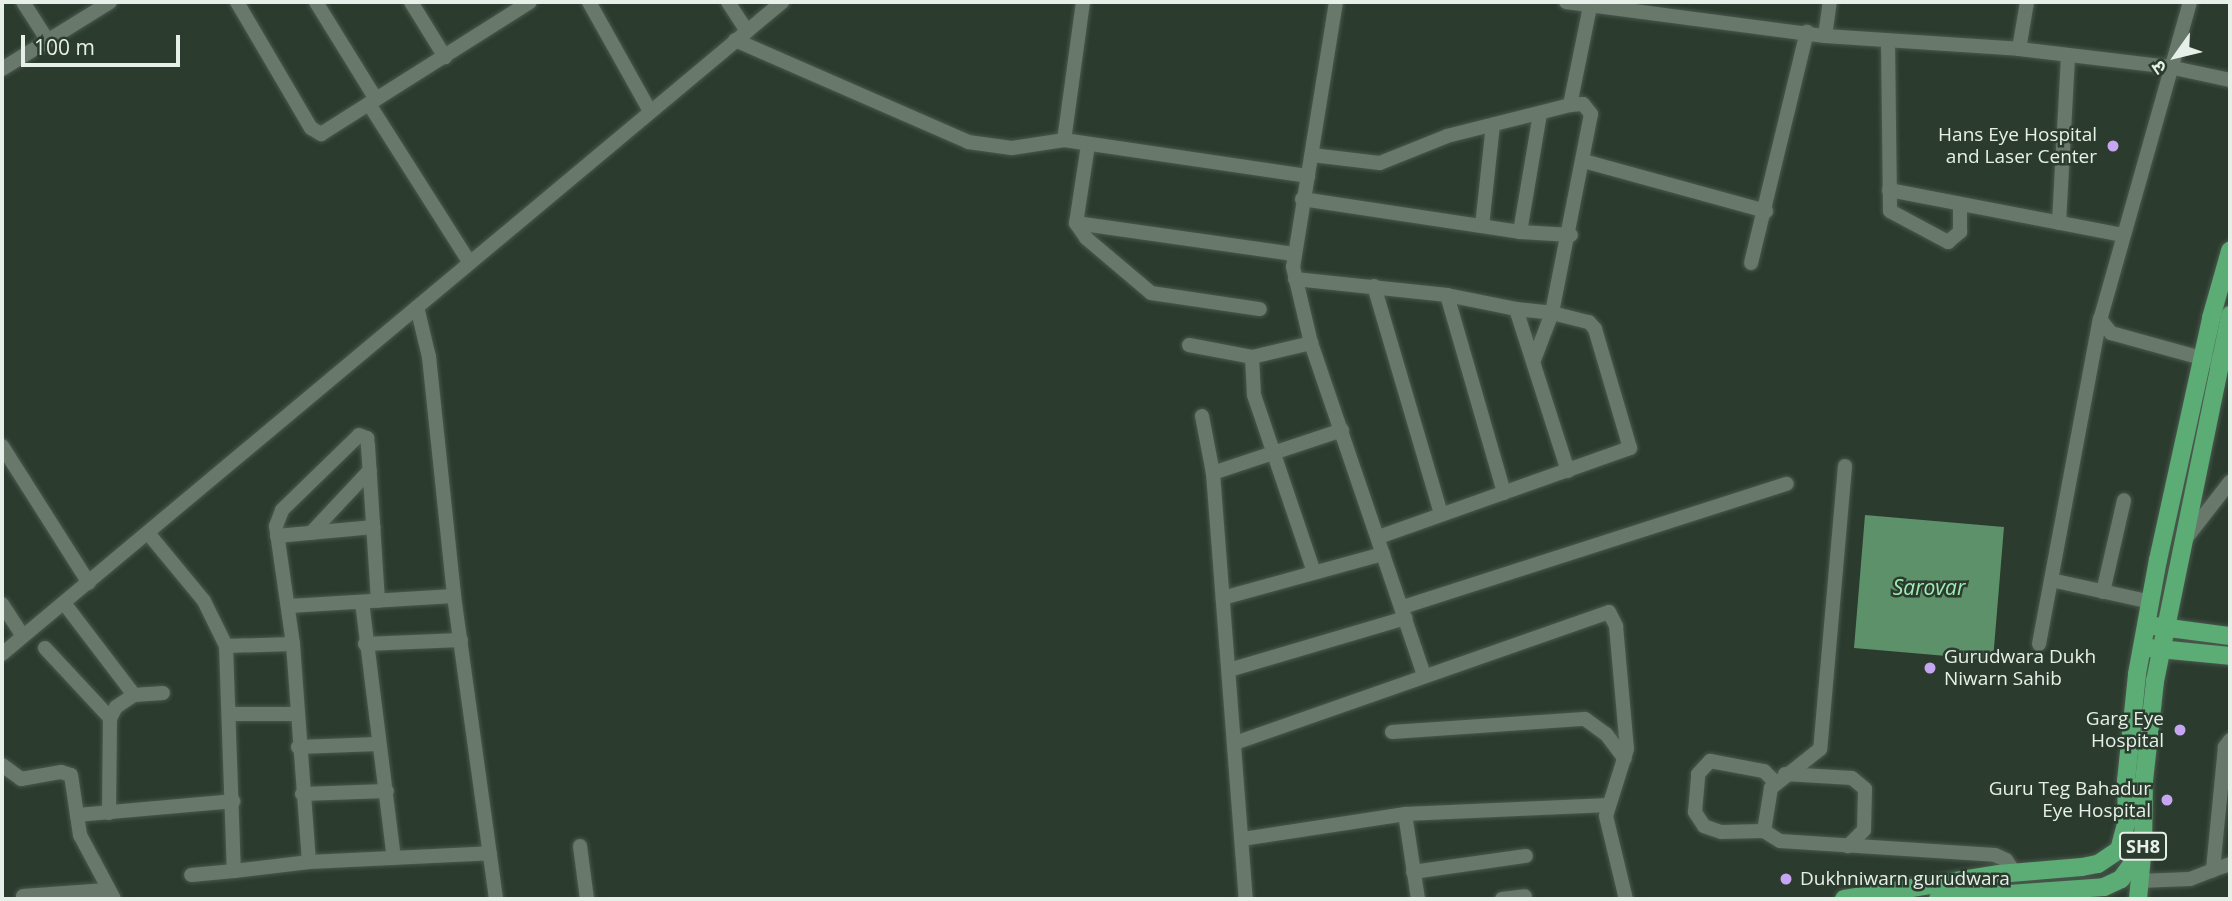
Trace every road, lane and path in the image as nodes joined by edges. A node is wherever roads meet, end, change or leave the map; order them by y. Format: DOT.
graph roads {
  1 [pos="23,2"];
  2 [pos="237,2"];
  3 [pos="316,2"];
  4 [pos="411,2"];
  5 [pos="530,2"];
  6 [pos="589,2"];
  7 [pos="728,2"];
  8 [pos="782,2"];
  9 [pos="1083,2"];
  10 [pos="1336,2"];
  11 [pos="1566,2"];
  12 [pos="1830,2"];
  13 [pos="2027,2"];
  14 [pos="2190,2"];
  15 [pos="105,3"];
  16 [pos="1590,4"];
  17 [pos="508,8"];
  18 [pos="747,30"];
  19 [pos="1807,32"];
  20 [pos="1825,36"];
  21 [pos="735,40"];
  22 [pos="48,41"];
  23 [pos="1888,42"];
  24 [pos="2019,49"];
  25 [pos="2068,55"];
  26 [pos="445,57"];
  27 [pos="2169,67"];
  28 [pos="2,69"];
  29 [pos="2230,80"];
  30 [pos="373,102"];
  31 [pos="1570,106"];
  32 [pos="650,111"];
  33 [pos="1541,114"];
  34 [pos="1493,125"];
  35 [pos="1064,140"];
  36 [pos="1088,145"];
  37 [pos="1312,155"];
  38 [pos="1584,161"];
  39 [pos="1308,176"];
  40 [pos="1889,190"];
  41 [pos="1302,199"];
  42 [pos="1959,204"];
  43 [pos="1766,211"];
  44 [pos="1076,223"];
  45 [pos="2059,223"];
  46 [pos="1482,226"];
  47 [pos="1520,232"];
  48 [pos="1571,235"];
  49 [pos="2122,235"];
  50 [pos="2230,251"];
  51 [pos="1294,254"];
  52 [pos="470,263"];
  53 [pos="1751,263"];
  54 [pos="1295,279"];
  55 [pos="1374,286"];
  56 [pos="1447,295"];
  57 [pos="417,307"];
  58 [pos="1260,309"];
  59 [pos="1516,309"];
  60 [pos="1552,313"];
  61 [pos="2230,315"];
  62 [pos="2100,319"];
  63 [pos="1311,343"];
  64 [pos="1189,345"];
  65 [pos="1252,357"];
  66 [pos="2202,358"];
  67 [pos="1534,360"];
  68 [pos="2221,364"];
  69 [pos="1202,416"];
  70 [pos="1342,430"];
  71 [pos="2,446"];
  72 [pos="1272,452"];
  73 [pos="1845,466"];
  74 [pos="370,470"];
  75 [pos="1568,471"];
  76 [pos="1213,473"];
  77 [pos="2230,482"];
  78 [pos="1787,484"];
  79 [pos="1504,493"];
  80 [pos="2124,500"];
  81 [pos="1441,513"];
  82 [pos="374,527"];
  83 [pos="148,533"];
  84 [pos="312,533"];
  85 [pos="277,536"];
  86 [pos="1379,537"];
  87 [pos="2183,542"];
  88 [pos="1383,554"];
  89 [pos="1314,572"];
  90 [pos="2051,580"];
  91 [pos="89,583"];
  92 [pos="2103,592"];
  93 [pos="454,596"];
  94 [pos="1223,598"];
  95 [pos="378,601"];
  96 [pos="362,602"];
  97 [pos="2151,602"];
  98 [pos="64,603"];
  99 [pos="2,604"];
  100 [pos="289,606"];
  101 [pos="1405,612"];
  102 [pos="2156,626"];
  103 [pos="23,636"];
  104 [pos="2230,636"];
  105 [pos="461,640"];
  106 [pos="293,644"];
  107 [pos="365,644"];
  108 [pos="2039,644"];
  109 [pos="226,646"];
  110 [pos="45,648"];
  111 [pos="2142,648"];
  112 [pos="2161,649"];
  113 [pos="2,654"];
  114 [pos="2230,656"];
  115 [pos="1230,670"];
  116 [pos="1424,675"];
  117 [pos="163,694"];
  118 [pos="134,695"];
  119 [pos="229,714"];
  120 [pos="297,714"];
  121 [pos="110,719"];
  122 [pos="1392,732"];
  123 [pos="2230,740"];
  124 [pos="1235,743"];
  125 [pos="379,744"];
  126 [pos="298,747"];
  127 [pos="1625,759"];
  128 [pos="2,765"];
  129 [pos="1780,779"];
  130 [pos="387,790"];
  131 [pos="302,794"];
  132 [pos="233,801"];
  133 [pos="2225,804"];
  134 [pos="1609,805"];
  135 [pos="109,813"];
  136 [pos="1405,814"];
  137 [pos="77,816"];
  138 [pos="1764,831"];
  139 [pos="1242,839"];
  140 [pos="1848,845"];
  141 [pos="580,846"];
  142 [pos="2143,849"];
  143 [pos="2119,850"];
  144 [pos="490,853"];
  145 [pos="1526,856"];
  146 [pos="394,858"];
  147 [pos="309,862"];
  148 [pos="2230,864"];
  149 [pos="2006,869"];
  150 [pos="2213,870"];
  151 [pos="234,871"];
  152 [pos="1413,872"];
  153 [pos="191,874"];
  154 [pos="2121,879"];
  155 [pos="2139,890"];
  156 [pos="111,895"];
  157 [pos="23,896"];
  158 [pos="1525,896"];
  159 [pos="2005,898"];
  160 [pos="496,899"];
  161 [pos="587,899"];
  162 [pos="1246,899"];
  163 [pos="1418,899"];
  164 [pos="1502,899"];
  165 [pos="1626,899"];
  166 [pos="1844,899"];
  167 [pos="1938,899"];
  168 [pos="2123,899"];
  1 -- 22 [label="street"];
  2 -- 30 [label="street"];
  3 -- 30 [label="street"];
  4 -- 26 [label="street"];
  5 -- 17 [label="street"];
  6 -- 32 [label="street"];
  7 -- 18 [label="street"];
  8 -- 18 [label="street"];
  9 -- 35 [label="street"];
  10 -- 37 [label="street"];
  11 -- 16 [label="street"];
  12 -- 20 [label="street"];
  13 -- 24 [label="street"];
  14 -- 27 [label="street"];
  15 -- 22 [label="street"];
  16 -- 19 [label="street"];
  16 -- 31 [label="street"];
  17 -- 26 [label="street"];
  18 -- 21 [label="street"];
  19 -- 20 [label="street"];
  19 -- 43 [label="street"];
  20 -- 23 [label="street"];
  21 -- 32 [label="street"];
  21 -- 35 [label="street"];
  22 -- 28 [label="street"];
  23 -- 24 [label="street"];
  23 -- 40 [label="street"];
  24 -- 25 [label="street"];
  25 -- 27 [label="street"];
  25 -- 45 [label="street"];
  26 -- 30 [label="street"];
  27 -- 29 [label="street"];
  27 -- 49 [label="street"];
  30 -- 52 [label="street"];
  31 -- 33 [label="street"];
  31 -- 38 [label="street"];
  32 -- 52 [label="street"];
  33 -- 34 [label="street"];
  33 -- 47 [label="street"];
  34 -- 37 [label="street"];
  34 -- 46 [label="street"];
  35 -- 36 [label="street"];
  36 -- 39 [label="street"];
  36 -- 44 [label="street"];
  37 -- 39 [label="street"];
  38 -- 43 [label="street"];
  38 -- 48 [label="street"];
  39 -- 41 [label="street"];
  40 -- 42 [label="street"];
  40 -- 42 [label="street"];
  41 -- 46 [label="street"];
  41 -- 51 [label="street"];
  42 -- 45 [label="street"];
  43 -- 53 [label="street"];
  44 -- 51 [label="street"];
  44 -- 58 [label="street"];
  45 -- 49 [label="street"];
  46 -- 47 [label="street"];
  47 -- 48 [label="street"];
  48 -- 60 [label="street"];
  49 -- 62 [label="street"];
  50 -- 66 [label="main road"];
  51 -- 54 [label="street"];
  52 -- 57 [label="street"];
  54 -- 55 [label="street"];
  54 -- 63 [label="street"];
  55 -- 56 [label="street"];
  55 -- 81 [label="street"];
  56 -- 59 [label="street"];
  56 -- 79 [label="street"];
  57 -- 83 [label="street"];
  57 -- 93 [label="street"];
  59 -- 60 [label="street"];
  59 -- 67 [label="street"];
  60 -- 67 [label="street"];
  60 -- 75 [label="street"];
  61 -- 68 [label="main road"];
  62 -- 66 [label="street"];
  62 -- 90 [label="street"];
  63 -- 65 [label="street"];
  63 -- 70 [label="street"];
  64 -- 65 [label="street"];
  65 -- 72 [label="street"];
  66 -- 68 [label="street"];
  66 -- 97 [label="main road"];
  67 -- 75 [label="street"];
  68 -- 87 [label="main road"];
  69 -- 76 [label="street"];
  70 -- 72 [label="street"];
  70 -- 86 [label="street"];
  71 -- 91 [label="street"];
  72 -- 76 [label="street"];
  72 -- 89 [label="street"];
  73 -- 129 [label="street"];
  74 -- 82 [label="street"];
  74 -- 84 [label="street"];
  74 -- 85 [label="street"];
  75 -- 79 [label="street"];
  76 -- 94 [label="street"];
  77 -- 87 [label="street"];
  78 -- 101 [label="street"];
  79 -- 81 [label="street"];
  80 -- 92 [label="street"];
  81 -- 86 [label="street"];
  82 -- 84 [label="street"];
  82 -- 95 [label="street"];
  83 -- 91 [label="street"];
  83 -- 109 [label="street"];
  84 -- 85 [label="street"];
  85 -- 100 [label="street"];
  86 -- 88 [label="street"];
  87 -- 102 [label="main road"];
  88 -- 89 [label="street"];
  88 -- 101 [label="street"];
  89 -- 94 [label="street"];
  90 -- 92 [label="street"];
  90 -- 108 [label="street"];
  91 -- 98 [label="street"];
  92 -- 97 [label="street"];
  93 -- 95 [label="street"];
  93 -- 105 [label="street"];
  94 -- 115 [label="street"];
  95 -- 96 [label="street"];
  96 -- 100 [label="street"];
  96 -- 107 [label="street"];
  97 -- 102 [label="main road"];
  98 -- 103 [label="street"];
  98 -- 118 [label="street"];
  99 -- 103 [label="street"];
  100 -- 106 [label="street"];
  101 -- 115 [label="street"];
  101 -- 116 [label="street"];
  102 -- 104 [label="main road"];
  102 -- 111 [label="main road"];
  102 -- 112 [label="main road"];
  103 -- 113 [label="street"];
  105 -- 107 [label="street"];
  105 -- 144 [label="street"];
  106 -- 109 [label="street"];
  106 -- 120 [label="street"];
  107 -- 125 [label="street"];
  109 -- 119 [label="street"];
  110 -- 121 [label="street"];
  111 -- 112 [label="main road"];
  111 -- 143 [label="main road, SH8"];
  112 -- 114 [label="main road"];
  112 -- 142 [label="main road, SH8"];
  115 -- 124 [label="street"];
  116 -- 124 [label="street"];
  116 -- 127 [label="street"];
  117 -- 118 [label="street"];
  118 -- 121 [label="street"];
  119 -- 120 [label="street"];
  119 -- 132 [label="street"];
  120 -- 126 [label="street"];
  121 -- 135 [label="street"];
  122 -- 127 [label="street"];
  123 -- 133 [label="street"];
  124 -- 139 [label="street"];
  125 -- 126 [label="street"];
  125 -- 130 [label="street"];
  126 -- 131 [label="street"];
  127 -- 134 [label="street"];
  128 -- 137 [label="street"];
  129 -- 138 [label="street"];
  129 -- 138 [label="street"];
  129 -- 140 [label="street"];
  130 -- 131 [label="street"];
  130 -- 146 [label="street"];
  131 -- 147 [label="street"];
  132 -- 135 [label="street"];
  132 -- 151 [label="street"];
  133 -- 150 [label="street"];
  134 -- 136 [label="street"];
  134 -- 165 [label="street"];
  135 -- 137 [label="street"];
  136 -- 139 [label="street"];
  136 -- 152 [label="street"];
  137 -- 156 [label="street"];
  138 -- 140 [label="street"];
  139 -- 162 [label="street"];
  140 -- 149 [label="street"];
  141 -- 161 [label="street"];
  142 -- 154 [label="main road, SH8"];
  142 -- 155 [label="main road"];
  143 -- 149 [label="main road, SH8"];
  143 -- 154 [label="main road"];
  144 -- 146 [label="street"];
  144 -- 160 [label="street"];
  145 -- 152 [label="street"];
  146 -- 147 [label="street"];
  147 -- 151 [label="street"];
  148 -- 150 [label="street"];
  149 -- 159 [label="main road"];
  149 -- 166 [label="main road, SH8"];
  150 -- 155 [label="street"];
  151 -- 153 [label="street"];
  152 -- 163 [label="street"];
  154 -- 159 [label="main road, SH8"];
  154 -- 168 [label="main road"];
  156 -- 157 [label="street"];
  158 -- 164 [label="street"];
  159 -- 167 [label="main road, SH8"];
}
